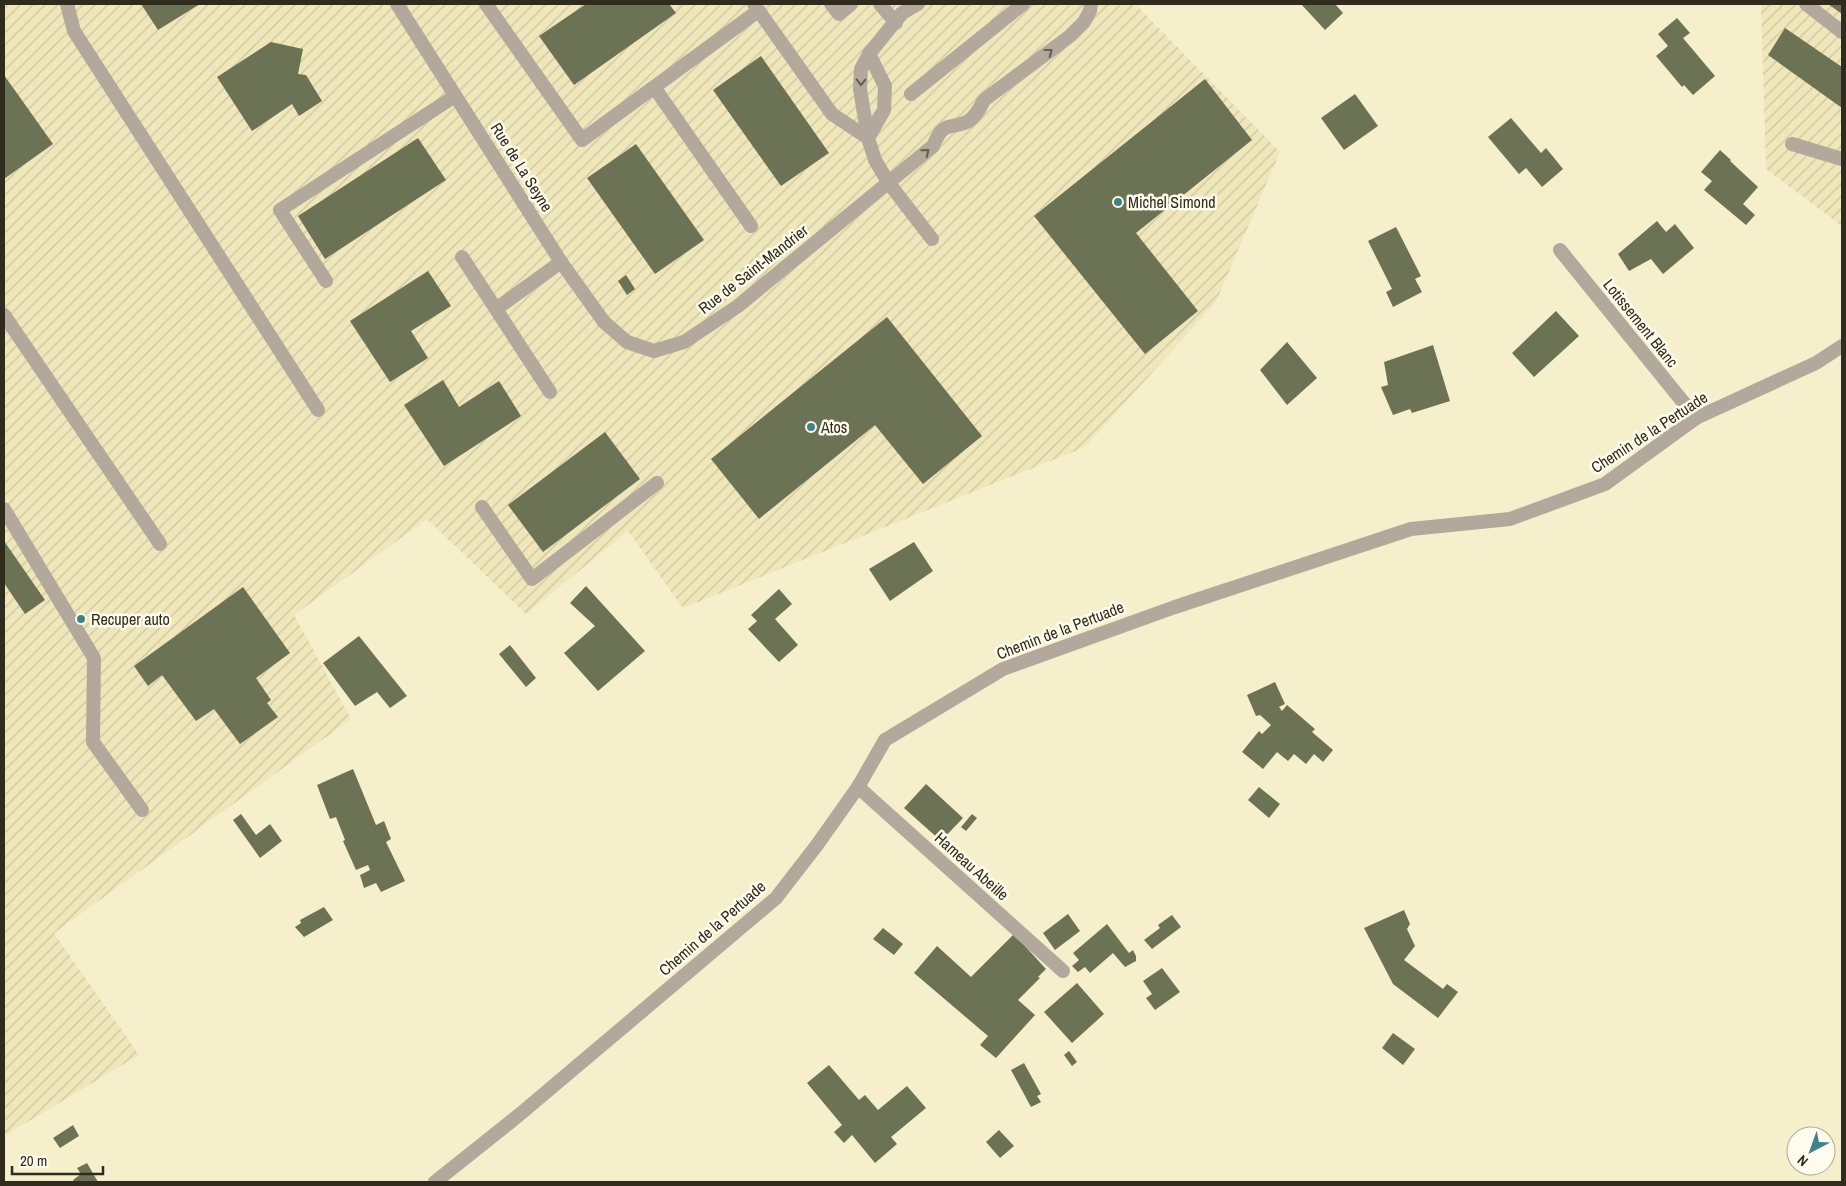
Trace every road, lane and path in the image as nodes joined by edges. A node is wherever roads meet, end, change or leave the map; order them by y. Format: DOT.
graph roads {
  1 [pos="67,4"];
  2 [pos="397,4"];
  3 [pos="486,4"];
  4 [pos="832,4"];
  5 [pos="850,4"];
  6 [pos="880,4"];
  7 [pos="918,4"];
  8 [pos="1023,4"];
  9 [pos="1092,4"];
  10 [pos="1806,4"];
  11 [pos="756,7"];
  12 [pos="896,23"];
  13 [pos="1842,32"];
  14 [pos="869,54"];
  15 [pos="654,87"];
  16 [pos="912,94"];
  17 [pos="456,96"];
  18 [pos="868,138"];
  19 [pos="1792,144"];
  20 [pos="1842,159"];
  21 [pos="888,182"];
  22 [pos="751,226"];
  23 [pos="932,239"];
  24 [pos="1560,250"];
  25 [pos="462,257"];
  26 [pos="561,262"];
  27 [pos="326,281"];
  28 [pos="496,309"];
  29 [pos="4,315"];
  30 [pos="627,342"];
  31 [pos="1842,346"];
  32 [pos="550,392"];
  33 [pos="318,410"];
  34 [pos="1696,418"];
  35 [pos="658,483"];
  36 [pos="482,507"];
  37 [pos="4,509"];
  38 [pos="160,544"];
  39 [pos="858,787"];
  40 [pos="142,810"];
  41 [pos="1063,971"];
  42 [pos="436,1182"];
  1 -- 33 [label="street"];
  2 -- 17 [label="street, Rue de La Seyne"];
  3 -- 15 [label="street"];
  4 -- 5 [label="street"];
  6 -- 12 [label="street"];
  7 -- 12 [label="street"];
  8 -- 16 [label="street"];
  21 -- 9 [label="street, Rue de Saint-Mandrier, one-way"];
  10 -- 13 [label="street"];
  11 -- 15 [label="street"];
  11 -- 18 [label="street"];
  12 -- 14 [label="street"];
  14 -- 18 [label="street, one-way"];
  14 -- 18 [label="street"];
  15 -- 22 [label="street"];
  17 -- 26 [label="street, Rue de La Seyne"];
  17 -- 27 [label="street"];
  18 -- 21 [label="street"];
  19 -- 20 [label="street"];
  21 -- 23 [label="street"];
  21 -- 30 [label="street, Rue de Saint-Mandrier"];
  24 -- 34 [label="street, Lotissement Blanc"];
  25 -- 28 [label="street"];
  26 -- 28 [label="street"];
  26 -- 30 [label="street, Rue de La Seyne"];
  28 -- 32 [label="street"];
  29 -- 38 [label="street"];
  31 -- 34 [label="street, Chemin de la Pertuade"];
  34 -- 39 [label="street, Chemin de la Pertuade"];
  35 -- 36 [label="street"];
  37 -- 40 [label="street"];
  39 -- 41 [label="street, Hameau Abeille"];
  39 -- 42 [label="street, Chemin de la Pertuade"];
}
